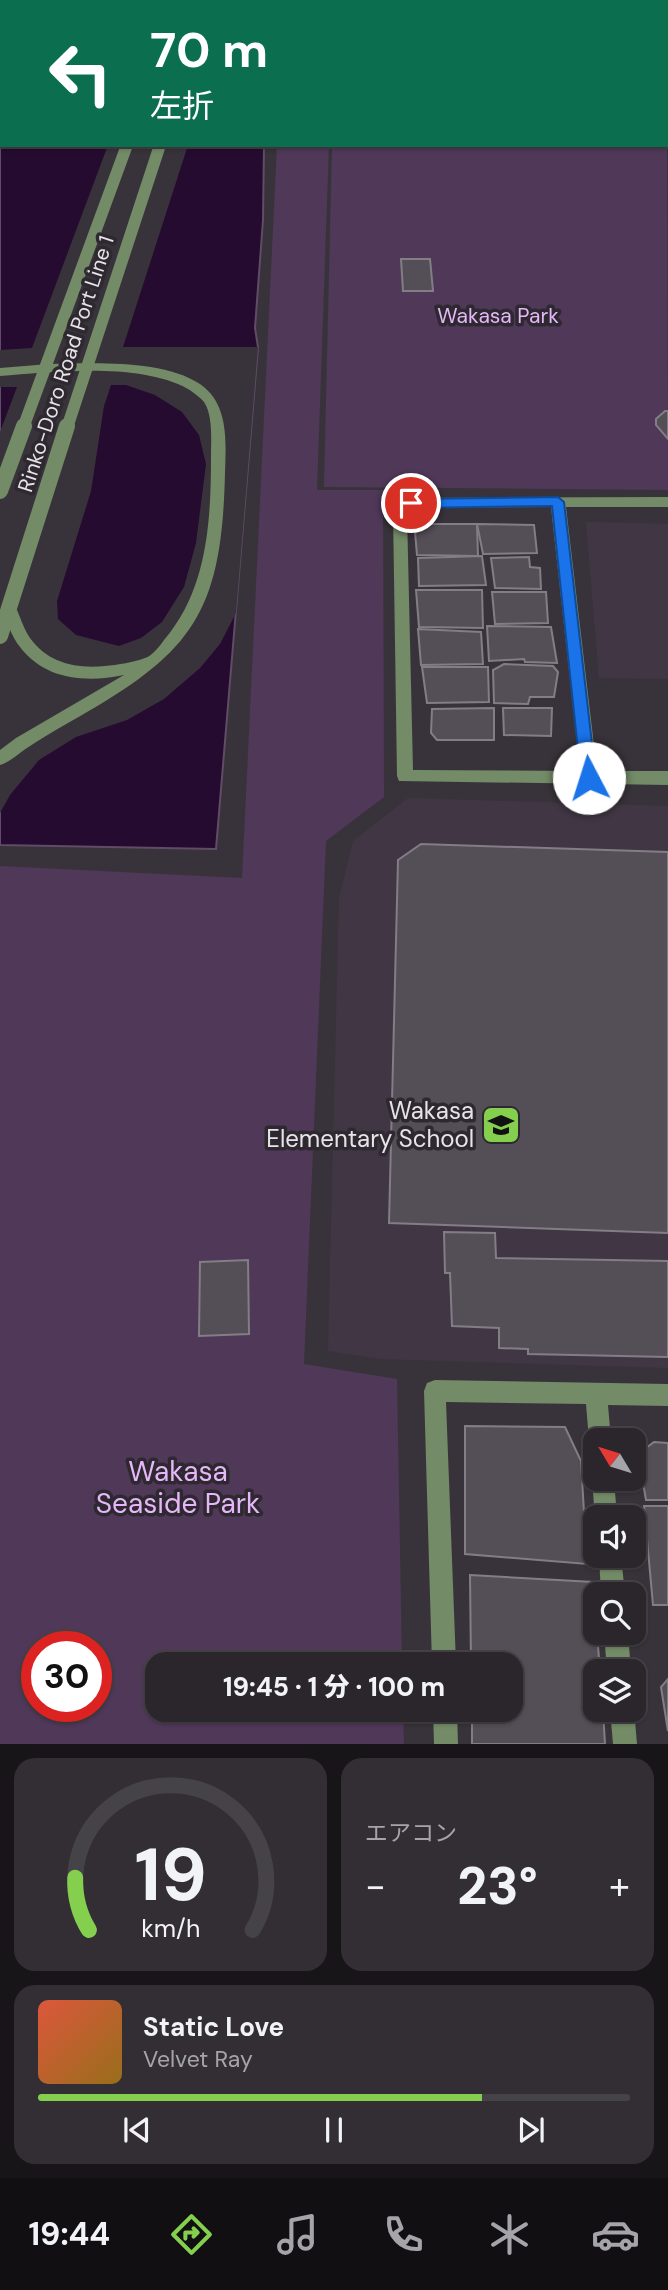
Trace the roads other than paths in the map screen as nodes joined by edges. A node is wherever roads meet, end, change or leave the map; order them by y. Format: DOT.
graph roads {
  1 [pos="126,147"];
  2 [pos="159,147"];
  3 [pos="0,372"];
  4 [pos="0,491"];
  5 [pos="558,502"];
  6 [pos="668,502"];
  7 [pos="9,608"];
  8 [pos="0,636"];
  9 [pos="156,658"];
  10 [pos="0,760"];
  11 [pos="589,778"];
  12 [pos="668,778"];
  13 [pos="596,1393"];
  14 [pos="668,1395"];
  15 [pos="599,1428"];
  16 [pos="444,1652"];
  17 [pos="445,1722"];
  18 [pos="623,1722"];
  19 [pos="446,1744"];
  20 [pos="625,1744"];
  1 -- 4 [label="street, Rinko-Doro Road Port Line 1, bridge"];
  2 -- 7 [label="street, Rinko-Doro Road Port Line 1, bridge"];
  3 -- 9 [label="street, bridge"];
  5 -- 6 [label="street"];
  5 -- 11 [label="street"];
  5 -- 11 [label="street"];
  7 -- 8 [label="street, Rinko-Doro Road Port Line 1, bridge"];
  7 -- 9 [label="street"];
  9 -- 10 [label="street"];
  11 -- 12 [label="street"];
  13 -- 14 [label="street"];
  13 -- 15 [label="street"];
  13 -- 16 [label="street"];
  17 -- 19 [label="street"];
  18 -- 20 [label="street"];
}
